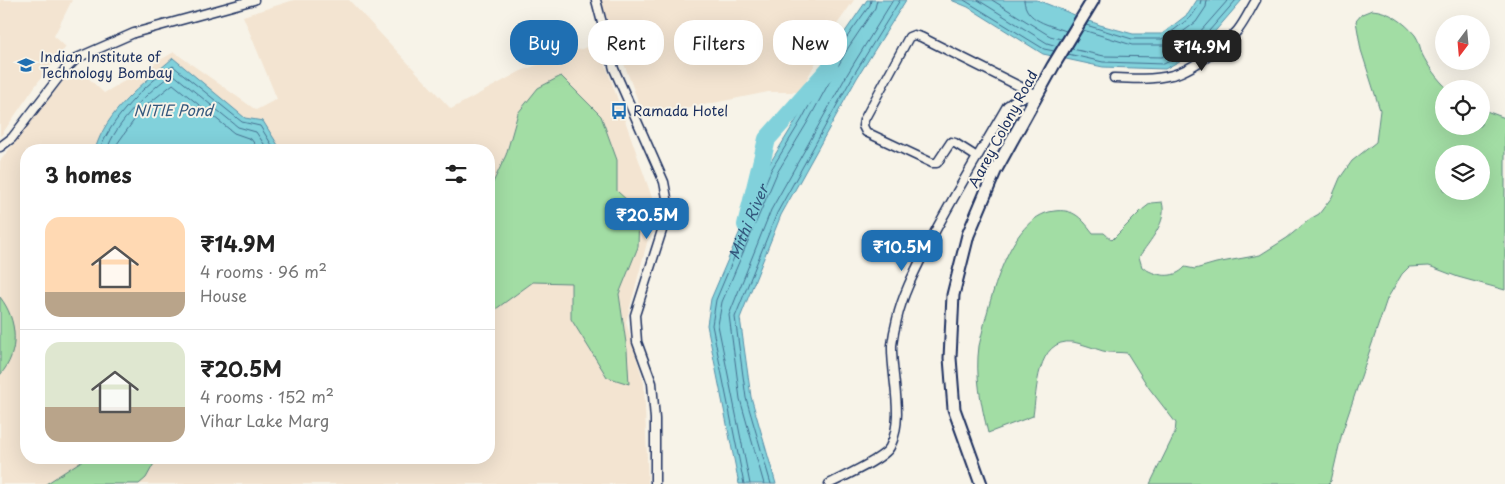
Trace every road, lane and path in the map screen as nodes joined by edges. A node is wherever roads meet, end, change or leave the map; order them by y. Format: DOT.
graph roads {
  1 [pos="254,0"];
  2 [pos="596,0"];
  3 [pos="1093,0"];
  4 [pos="1256,0"];
  5 [pos="1114,78"];
  6 [pos="1037,95"];
  7 [pos="0,147"];
  8 [pos="977,157"];
  9 [pos="655,484"];
  10 [pos="829,484"];
  11 [pos="981,484"];
  1 -- 7 [label="street"];
  2 -- 9 [label="street"];
  3 -- 6 [label="main road, Aarey Colony Road"];
  4 -- 5 [label="street"];
  6 -- 8 [label="street"];
  6 -- 8 [label="street"];
  6 -- 11 [label="main road, Aarey Colony Road"];
  8 -- 10 [label="street"];
}
